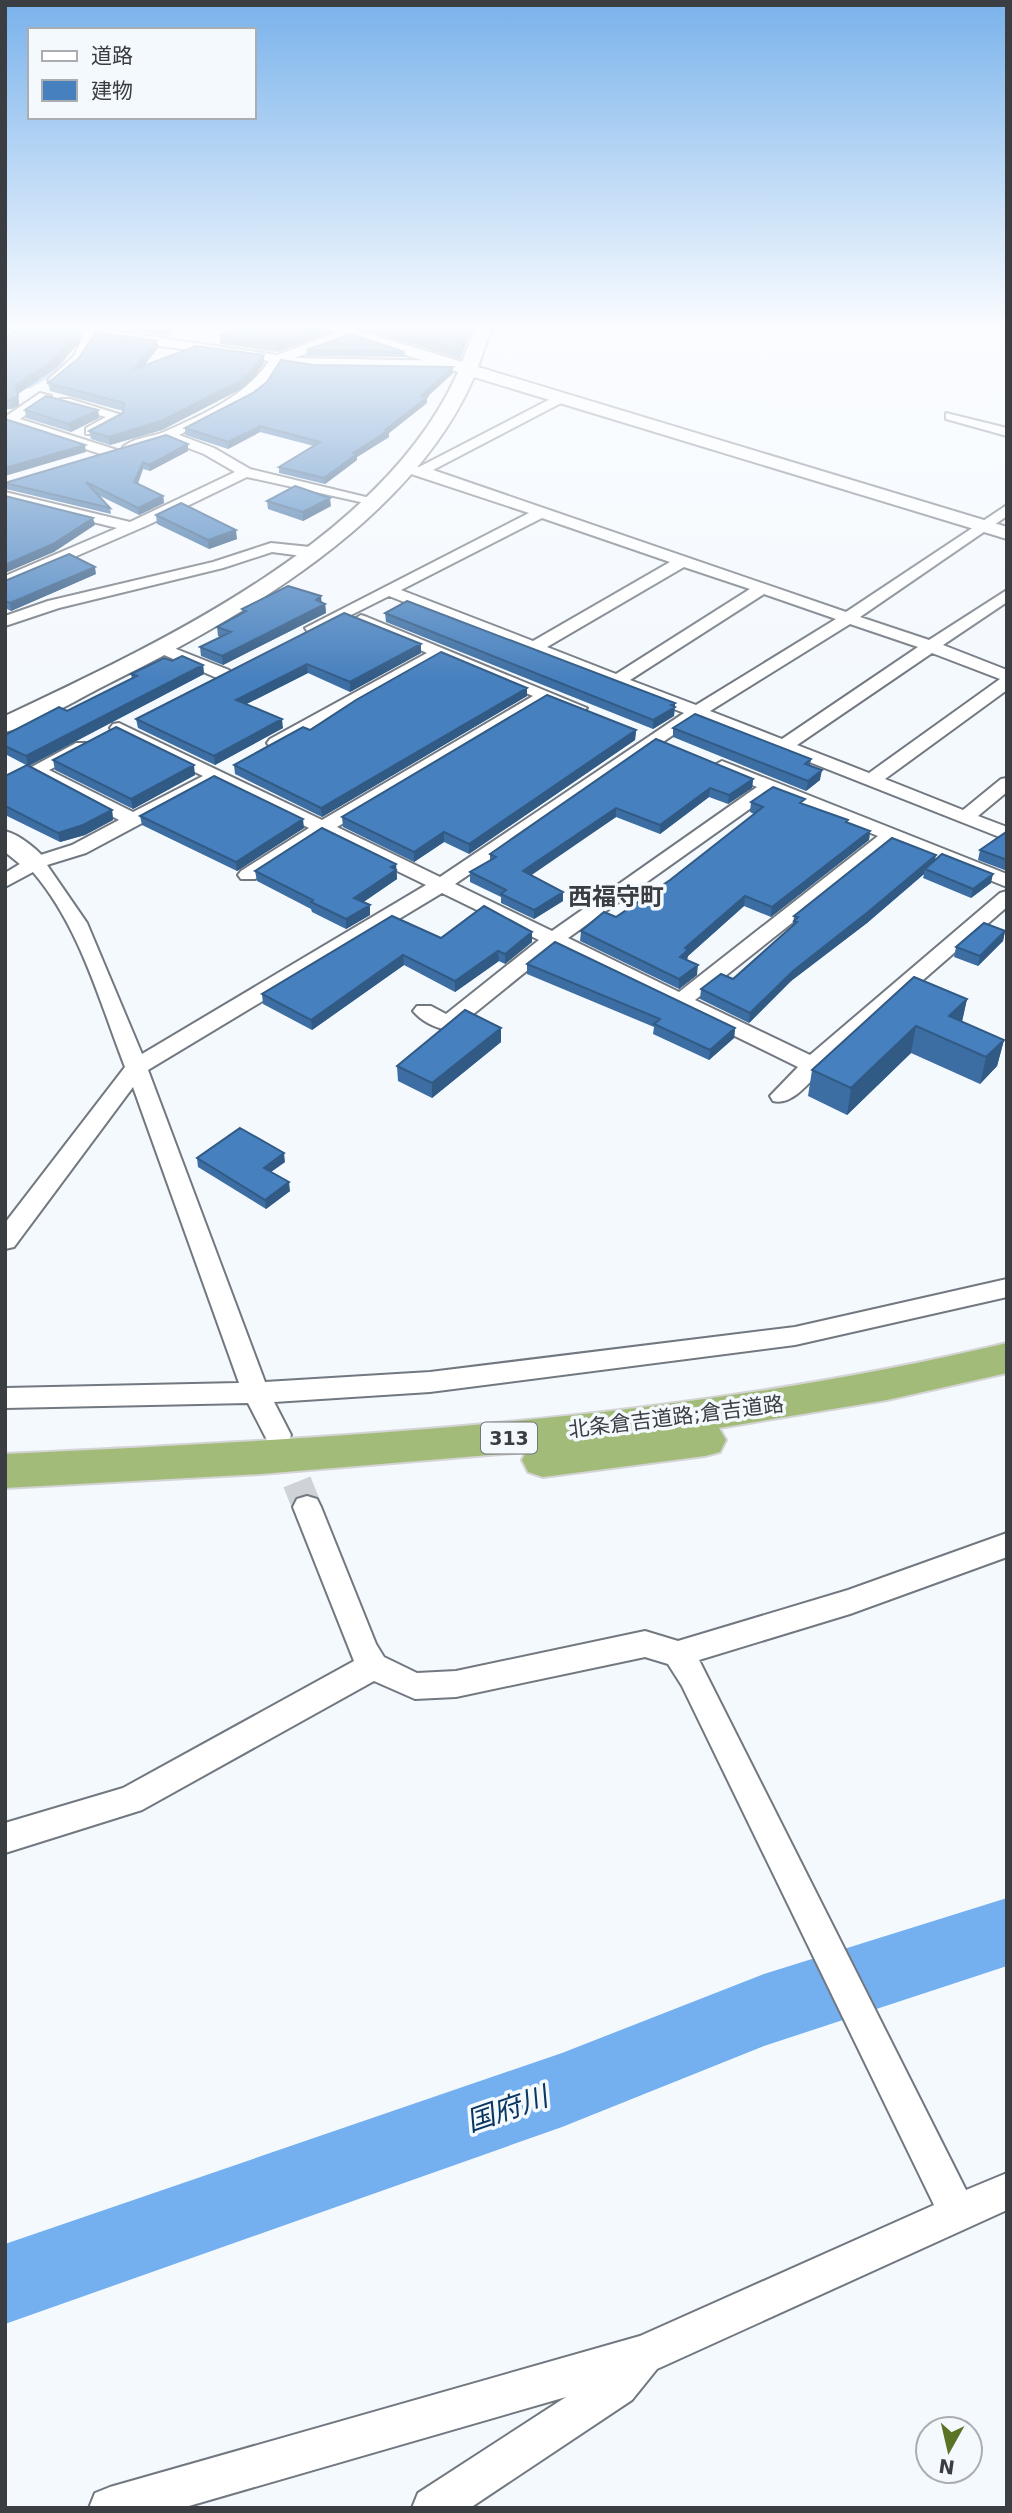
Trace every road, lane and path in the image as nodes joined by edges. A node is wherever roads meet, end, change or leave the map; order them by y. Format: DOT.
graph roads {
  1 [pos="94,446"];
  2 [pos="133,446"];
  3 [pos="197,446"];
  4 [pos="426,446"];
  5 [pos="461,446"];
  6 [pos="721,446"];
  7 [pos="112,453"];
  8 [pos="85,461"];
  9 [pos="412,470"];
  10 [pos="244,472"];
  11 [pos="5,496"];
  12 [pos="369,502"];
  13 [pos="1007,509"];
  14 [pos="542,512"];
  15 [pos="982,525"];
  16 [pos="131,527"];
  17 [pos="1007,533"];
  18 [pos="310,552"];
  19 [pos="681,562"];
  20 [pos="5,582"];
  21 [pos="763,588"];
  22 [pos="388,590"];
  23 [pos="1007,595"];
  24 [pos="987,609"];
  25 [pos="343,613"];
  26 [pos="1007,615"];
  27 [pos="848,618"];
  28 [pos="5,621"];
  29 [pos="295,638"];
  30 [pos="930,646"];
  31 [pos="536,647"];
  32 [pos="161,648"];
  33 [pos="440,652"];
  34 [pos="1007,676"];
  35 [pos="618,680"];
  36 [pos="1007,682"];
  37 [pos="200,686"];
  38 [pos="546,695"];
  39 [pos="697,711"];
  40 [pos="594,714"];
  41 [pos="142,716"];
  42 [pos="5,725"];
  43 [pos="629,729"];
  44 [pos="107,734"];
  45 [pos="653,739"];
  46 [pos="783,746"];
  47 [pos="265,748"];
  48 [pos="679,749"];
  49 [pos="705,760"];
  50 [pos="242,761"];
  51 [pos="219,774"];
  52 [pos="872,780"];
  53 [pos="1007,783"];
  54 [pos="770,786"];
  55 [pos="965,818"];
  56 [pos="132,819"];
  57 [pos="321,828"];
  58 [pos="892,834"];
  59 [pos="1007,834"];
  60 [pos="5,839"];
  61 [pos="35,863"];
  62 [pos="248,874"];
  63 [pos="5,881"];
  64 [pos="1007,881"];
  65 [pos="442,884"];
  66 [pos="1007,897"];
  67 [pos="555,938"];
  68 [pos="681,1001"];
  69 [pos="424,1011"];
  70 [pos="812,1065"];
  71 [pos="136,1067"];
  72 [pos="781,1096"];
  73 [pos="5,1241"];
  74 [pos="1007,1288"];
  75 [pos="1007,1358"];
  76 [pos="1007,1385"];
  77 [pos="256,1393"];
  78 [pos="5,1398"];
  79 [pos="278,1435"];
  80 [pos="5,1471"];
  81 [pos="5,1497"];
  82 [pos="307,1507"];
  83 [pos="1007,1545"];
  84 [pos="373,1665"];
  85 [pos="686,1666"];
  86 [pos="5,1838"];
  87 [pos="1007,2191"];
  88 [pos="958,2213"];
  89 [pos="643,2355"];
  90 [pos="110,2508"];
  91 [pos="433,2508"];
  1 -- 7 [label="street"];
  2 -- 7 [label="street"];
  3 -- 10 [label="street"];
  4 -- 9 [label="street"];
  5 -- 9 [label="street"];
  6 -- 15 [label="street"];
  7 -- 8 [label="street"];
  9 -- 12 [label="street"];
  9 -- 14 [label="street"];
  10 -- 12 [label="street"];
  10 -- 16 [label="street"];
  11 -- 16 [label="street"];
  12 -- 18 [label="street"];
  13 -- 15 [label="street"];
  14 -- 19 [label="street"];
  14 -- 22 [label="street"];
  15 -- 17 [label="street"];
  15 -- 27 [label="street"];
  16 -- 20 [label="street"];
  18 -- 28 [label="street"];
  18 -- 32 [label="street"];
  19 -- 21 [label="street"];
  19 -- 31 [label="street"];
  21 -- 27 [label="street"];
  21 -- 35 [label="street"];
  22 -- 25 [label="street"];
  22 -- 31 [label="street"];
  23 -- 24 [label="street"];
  24 -- 26 [label="street"];
  24 -- 30 [label="street"];
  25 -- 29 [label="street"];
  25 -- 33 [label="street"];
  27 -- 30 [label="street"];
  27 -- 39 [label="street"];
  30 -- 34 [label="street"];
  30 -- 46 [label="street"];
  31 -- 35 [label="street"];
  32 -- 37 [label="street"];
  32 -- 42 [label="street"];
  33 -- 38 [label="street"];
  33 -- 47 [label="street"];
  35 -- 39 [label="street"];
  36 -- 52 [label="street"];
  38 -- 40 [label="street"];
  38 -- 57 [label="street"];
  39 -- 45 [label="street"];
  39 -- 46 [label="street"];
  41 -- 44 [label="street"];
  43 -- 45 [label="street"];
  44 -- 51 [label="street"];
  44 -- 56 [label="street"];
  45 -- 48 [label="street"];
  45 -- 65 [label="street"];
  46 -- 52 [label="street"];
  49 -- 54 [label="street"];
  50 -- 51 [label="street"];
  51 -- 56 [label="street"];
  51 -- 57 [label="street"];
  52 -- 55 [label="street"];
  53 -- 55 [label="street"];
  54 -- 58 [label="street"];
  54 -- 67 [label="street"];
  55 -- 59 [label="street"];
  56 -- 61 [label="street"];
  57 -- 62 [label="street"];
  57 -- 65 [label="street"];
  58 -- 64 [label="street"];
  58 -- 68 [label="street"];
  60 -- 61 [label="street"];
  61 -- 63 [label="street"];
  61 -- 71 [label="street"];
  65 -- 67 [label="street"];
  65 -- 71 [label="street"];
  66 -- 70 [label="street"];
  67 -- 68 [label="street"];
  67 -- 69 [label="street"];
  68 -- 70 [label="street"];
  70 -- 72 [label="street"];
  71 -- 73 [label="street"];
  71 -- 77 [label="street"];
  74 -- 77 [label="street"];
  75 -- 80 [label="highway, 北条倉吉道路;倉吉道路 / 313"];
  76 -- 81 [label="highway, 北条倉吉道路;倉吉道路 / 313"];
  77 -- 78 [label="street"];
  77 -- 79 [label="street"];
  82 -- 84 [label="street"];
  83 -- 85 [label="street"];
  84 -- 85 [label="street"];
  84 -- 86 [label="street"];
  85 -- 88 [label="street"];
  87 -- 88 [label="street"];
  88 -- 89 [label="street"];
  89 -- 90 [label="street"];
  89 -- 91 [label="street"];
}
